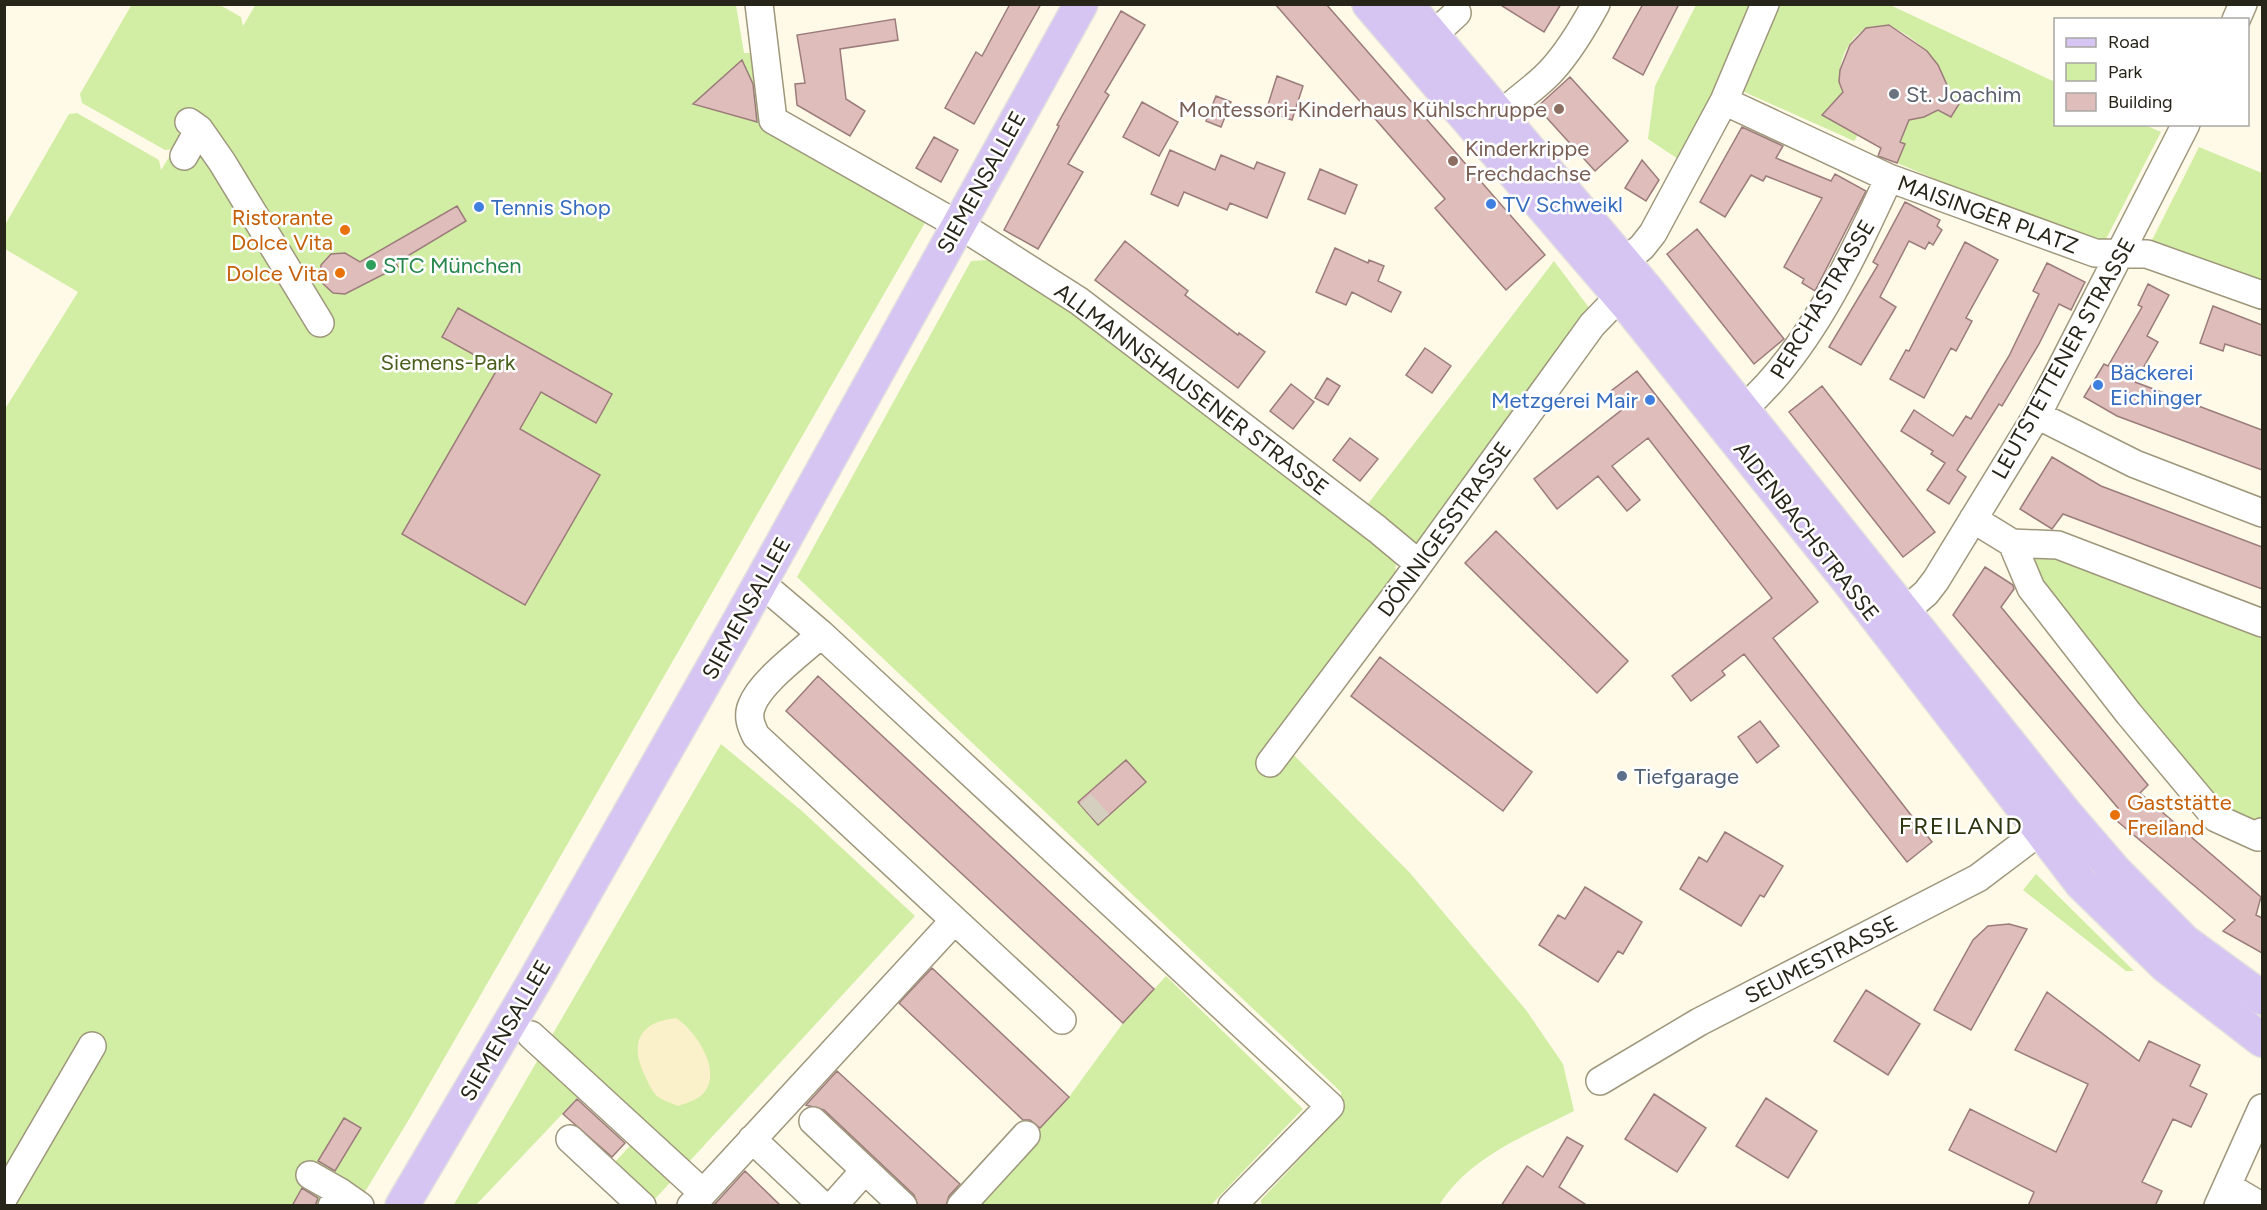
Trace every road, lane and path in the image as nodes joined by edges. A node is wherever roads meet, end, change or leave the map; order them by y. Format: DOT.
graph roads {
  1 [pos="759,4"];
  2 [pos="1081,4"];
  3 [pos="1369,4"];
  4 [pos="1406,4"];
  5 [pos="1596,4"];
  6 [pos="1765,4"];
  7 [pos="2243,4"];
  8 [pos="1457,13"];
  9 [pos="2237,18"];
  10 [pos="1432,36"];
  11 [pos="1724,100"];
  12 [pos="1500,116"];
  13 [pos="2185,126"];
  14 [pos="184,156"];
  15 [pos="1889,178"];
  16 [pos="957,225"];
  17 [pos="2121,254"];
  18 [pos="1624,262"];
  19 [pos="2262,295"];
  20 [pos="1620,296"];
  21 [pos="320,322"];
  22 [pos="1742,410"];
  23 [pos="2037,416"];
  24 [pos="2262,513"];
  25 [pos="1973,519"];
  26 [pos="2012,543"];
  27 [pos="1419,564"];
  28 [pos="761,583"];
  29 [pos="1905,610"];
  30 [pos="2262,623"];
  31 [pos="821,634"];
  32 [pos="1270,763"];
  33 [pos="2039,832"];
  34 [pos="2262,832"];
  35 [pos="953,922"];
  36 [pos="2262,998"];
  37 [pos="1062,1020"];
  38 [pos="531,1035"];
  39 [pos="2262,1040"];
  40 [pos="92,1046"];
  41 [pos="1600,1081"];
  42 [pos="2262,1108"];
  43 [pos="813,1121"];
  44 [pos="1026,1135"];
  45 [pos="570,1139"];
  46 [pos="752,1139"];
  47 [pos="865,1170"];
  48 [pos="310,1175"];
  49 [pos="2223,1196"];
  50 [pos="4,1197"];
  51 [pos="697,1199"];
  52 [pos="344,1201"];
  53 [pos="402,1206"];
  54 [pos="642,1206"];
  55 [pos="823,1206"];
  56 [pos="833,1206"];
  57 [pos="903,1206"];
  58 [pos="961,1206"];
  59 [pos="1232,1206"];
  60 [pos="2261,1206"];
  1 -- 16 [label="street, ALLMANNSHAUSENER STRASSE"];
  2 -- 16 [label="main road, SIEMENSALLEE"];
  3 -- 20 [label="main road, AIDENBACHSTRASSE"];
  4 -- 10 [label="main road, AIDENBACHSTRASSE"];
  5 -- 12 [label="street"];
  6 -- 11 [label="street"];
  7 -- 9 [label="street"];
  8 -- 10 [label="street"];
  10 -- 12 [label="main road, AIDENBACHSTRASSE"];
  11 -- 15 [label="street, MAISINGER PLATZ"];
  11 -- 18 [label="street"];
  12 -- 18 [label="main road, AIDENBACHSTRASSE"];
  13 -- 17 [label="street, LEUTSTETTENER STRASSE"];
  14 -- 21 [label="street"];
  15 -- 17 [label="street, MAISINGER PLATZ"];
  15 -- 22 [label="street, PERCHASTRASSE"];
  16 -- 27 [label="street, ALLMANNSHAUSENER STRASSE"];
  16 -- 28 [label="main road, SIEMENSALLEE"];
  17 -- 19 [label="street, MAISINGER PLATZ"];
  17 -- 23 [label="street, LEUTSTETTENER STRASSE"];
  18 -- 22 [label="main road, AIDENBACHSTRASSE"];
  20 -- 27 [label="street, DÖNNIGESSTRASSE"];
  20 -- 33 [label="main road, AIDENBACHSTRASSE"];
  22 -- 29 [label="main road, AIDENBACHSTRASSE"];
  23 -- 24 [label="street"];
  23 -- 25 [label="street, LEUTSTETTENER STRASSE"];
  25 -- 26 [label="street"];
  25 -- 29 [label="street, LEUTSTETTENER STRASSE"];
  26 -- 30 [label="street"];
  26 -- 34 [label="street"];
  27 -- 32 [label="street, DÖNNIGESSTRASSE"];
  28 -- 31 [label="street"];
  28 -- 53 [label="main road, SIEMENSALLEE"];
  29 -- 36 [label="main road, AIDENBACHSTRASSE"];
  31 -- 35 [label="street"];
  31 -- 59 [label="street"];
  33 -- 39 [label="main road, AIDENBACHSTRASSE"];
  33 -- 41 [label="street, SEUMESTRASSE"];
  35 -- 37 [label="street"];
  35 -- 46 [label="street"];
  38 -- 51 [label="street"];
  40 -- 50 [label="street"];
  42 -- 49 [label="street"];
  43 -- 47 [label="street"];
  44 -- 58 [label="street"];
  45 -- 54 [label="street"];
  46 -- 51 [label="street"];
  46 -- 55 [label="street"];
  47 -- 56 [label="street"];
  47 -- 57 [label="street"];
  48 -- 52 [label="street"];
  49 -- 60 [label="street"];
}
